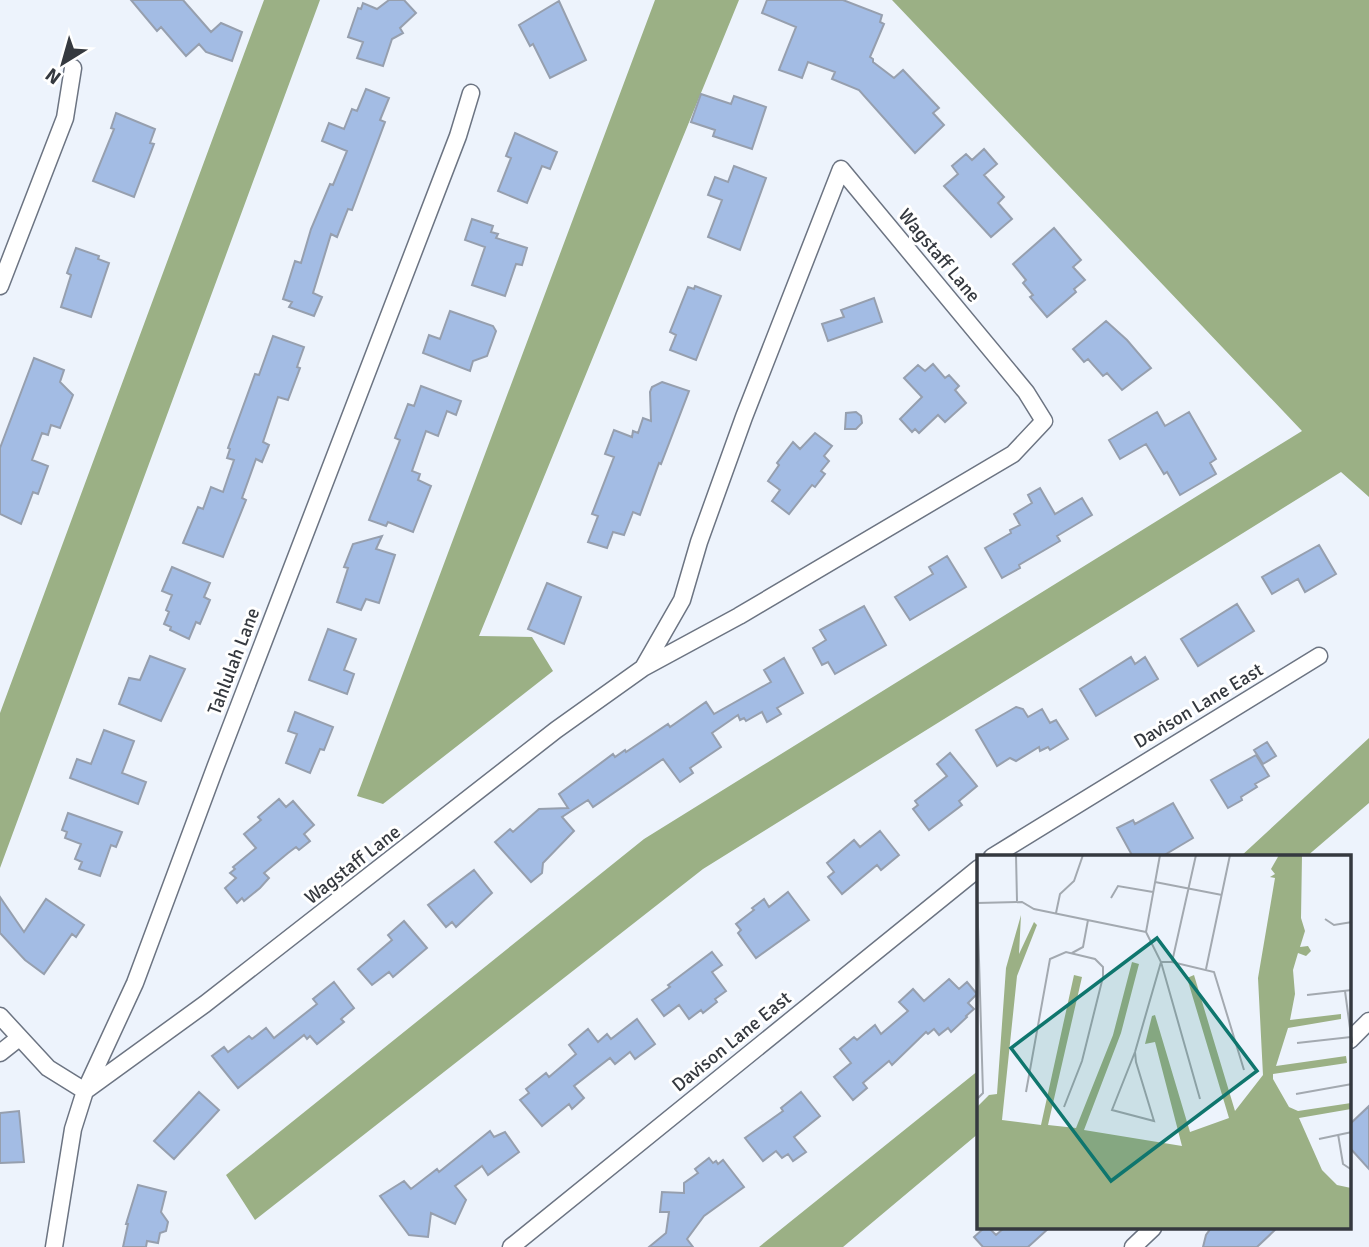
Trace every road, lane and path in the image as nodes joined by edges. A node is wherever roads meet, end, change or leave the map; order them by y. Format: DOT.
graph roads {
  1 [pos="73,68"];
  2 [pos="471,93"];
  3 [pos="0,286"];
  4 [pos="1319,656"];
  5 [pos="643,668"];
  6 [pos="995,855"];
  7 [pos="977,870"];
  8 [pos="0,1016"];
  9 [pos="1369,1021"];
  10 [pos="19,1038"];
  11 [pos="1352,1038"];
  12 [pos="0,1054"];
  13 [pos="85,1091"];
  14 [pos="1151,1230"];
  15 [pos="54,1247"];
  16 [pos="510,1247"];
  17 [pos="1133,1247"];
  1 -- 3 [label="street"];
  2 -- 13 [label="street, Tahlulah Lane"];
  4 -- 6 [label="street, Davison Lane East"];
  5 -- 5 [label="street, Wagstaff Lane"];
  5 -- 13 [label="street, Wagstaff Lane"];
  7 -- 16 [label="street, Davison Lane East"];
  8 -- 10 [label="street"];
  9 -- 11 [label="street"];
  10 -- 12 [label="street"];
  10 -- 13 [label="street"];
  13 -- 15 [label="street, Tahlulah Lane"];
  14 -- 17 [label="street"];
}
